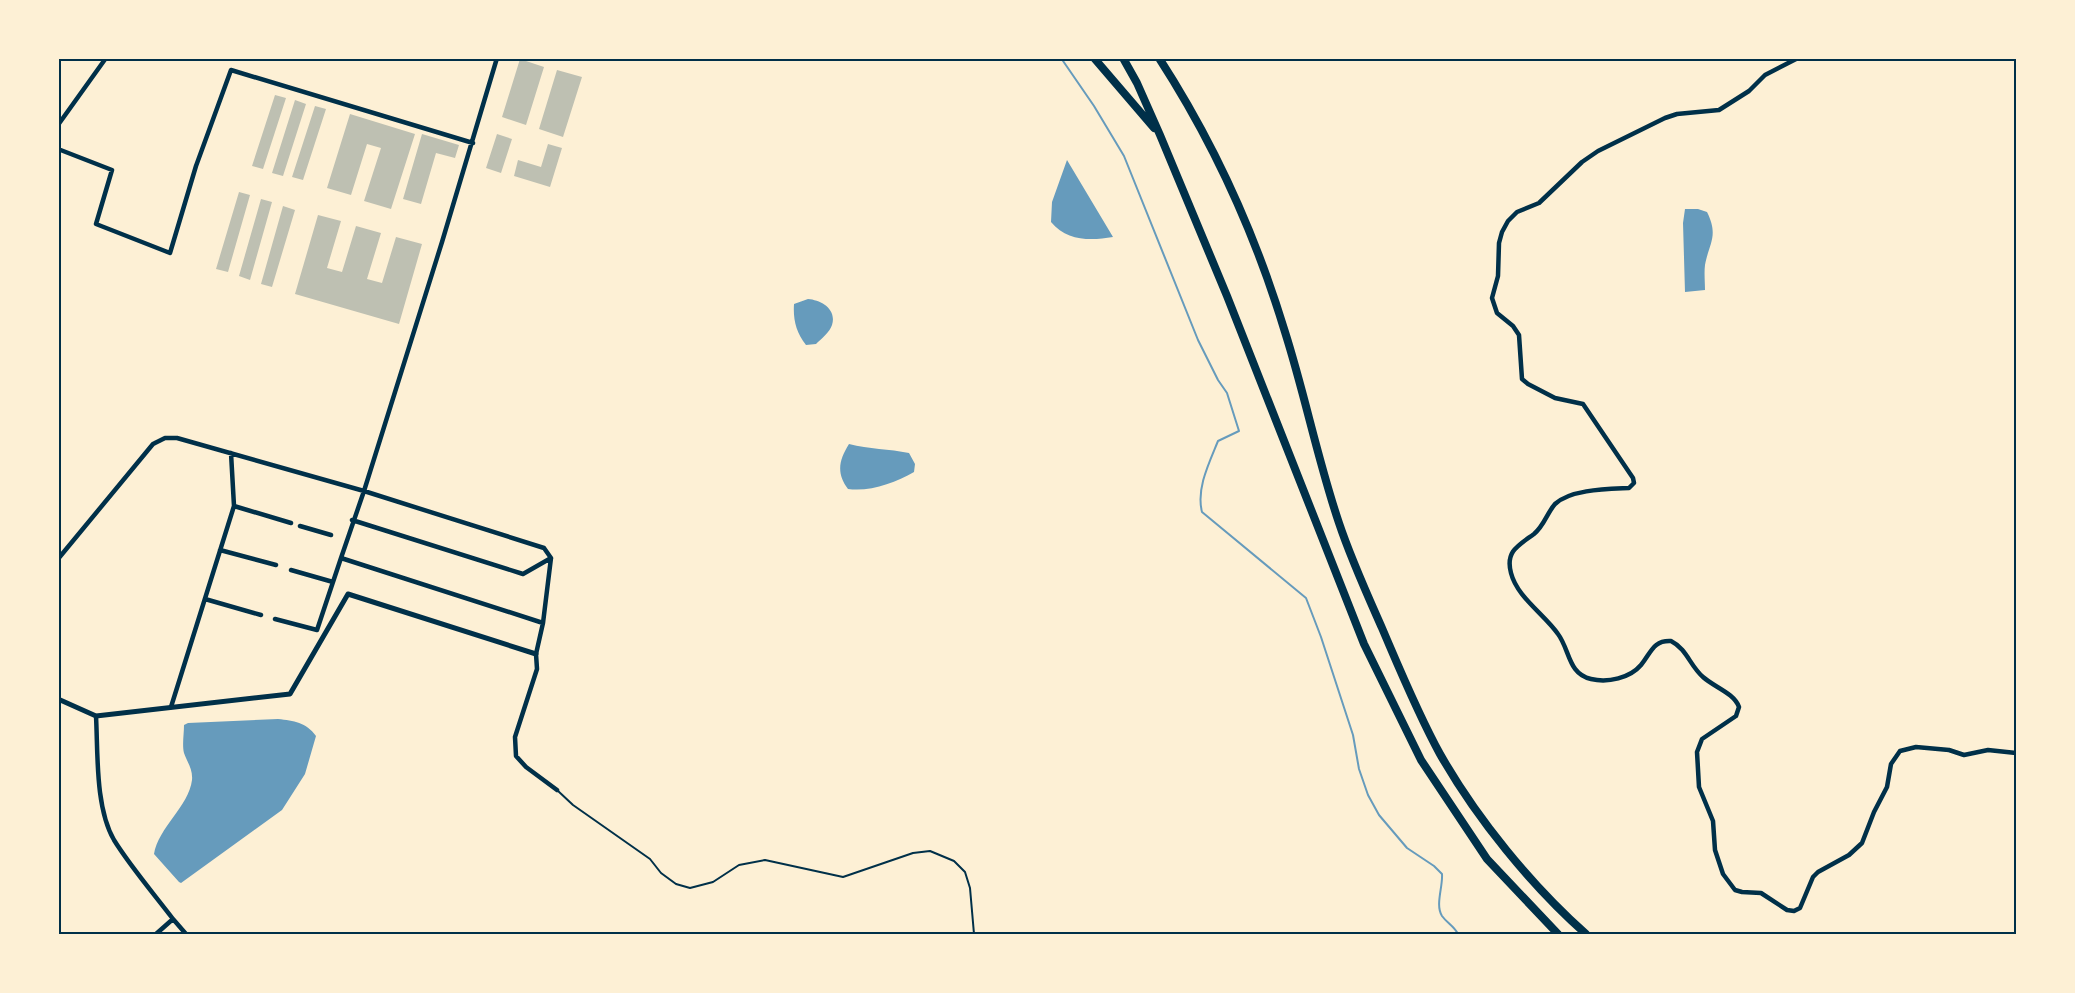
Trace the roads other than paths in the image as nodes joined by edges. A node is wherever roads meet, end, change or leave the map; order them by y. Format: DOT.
graph roads {
  1 [pos="106,58"];
  2 [pos="497,58"];
  3 [pos="1094,58"];
  4 [pos="1123,58"];
  5 [pos="1159,58"];
  6 [pos="1798,58"];
  7 [pos="58,125"];
  8 [pos="1160,135"];
  9 [pos="473,143"];
  10 [pos="58,149"];
  11 [pos="231,453"];
  12 [pos="364,491"];
  13 [pos="234,506"];
  14 [pos="352,520"];
  15 [pos="291,523"];
  16 [pos="300,526"];
  17 [pos="331,535"];
  18 [pos="339,537"];
  19 [pos="346,539"];
  20 [pos="220,550"];
  21 [pos="341,558"];
  22 [pos="551,558"];
  23 [pos="58,559"];
  24 [pos="276,565"];
  25 [pos="291,570"];
  26 [pos="333,582"];
  27 [pos="205,599"];
  28 [pos="261,615"];
  29 [pos="275,619"];
  30 [pos="543,622"];
  31 [pos="536,654"];
  32 [pos="58,699"];
  33 [pos="171,707"];
  34 [pos="96,716"];
  35 [pos="2016,753"];
  36 [pos="557,790"];
  37 [pos="173,919"];
  38 [pos="156,934"];
  39 [pos="186,934"];
  40 [pos="974,934"];
  41 [pos="1558,934"];
  42 [pos="1586,934"];
  1 -- 7 [label="street"];
  2 -- 9 [label="street"];
  3 -- 8 [label="highway"];
  4 -- 8 [label="highway"];
  5 -- 42 [label="highway"];
  6 -- 35 [label="street"];
  8 -- 41 [label="highway"];
  9 -- 10 [label="street"];
  9 -- 12 [label="street"];
  11 -- 12 [label="street"];
  11 -- 13 [label="street"];
  11 -- 23 [label="street"];
  12 -- 14 [label="street"];
  12 -- 22 [label="street"];
  13 -- 15 [label="street"];
  13 -- 20 [label="street"];
  14 -- 19 [label="street"];
  14 -- 22 [label="street"];
  16 -- 17 [label="street"];
  18 -- 19 [label="street"];
  19 -- 21 [label="street"];
  20 -- 24 [label="street"];
  20 -- 27 [label="street"];
  21 -- 26 [label="street"];
  21 -- 30 [label="street"];
  22 -- 30 [label="street"];
  25 -- 26 [label="street"];
  26 -- 29 [label="street"];
  27 -- 28 [label="street"];
  27 -- 33 [label="street"];
  30 -- 31 [label="street"];
  31 -- 33 [label="street"];
  31 -- 36 [label="street"];
  32 -- 34 [label="street"];
  33 -- 34 [label="street"];
  34 -- 37 [label="street"];
  36 -- 40 [label="lane"];
  37 -- 38 [label="street"];
  37 -- 39 [label="street"];
}
